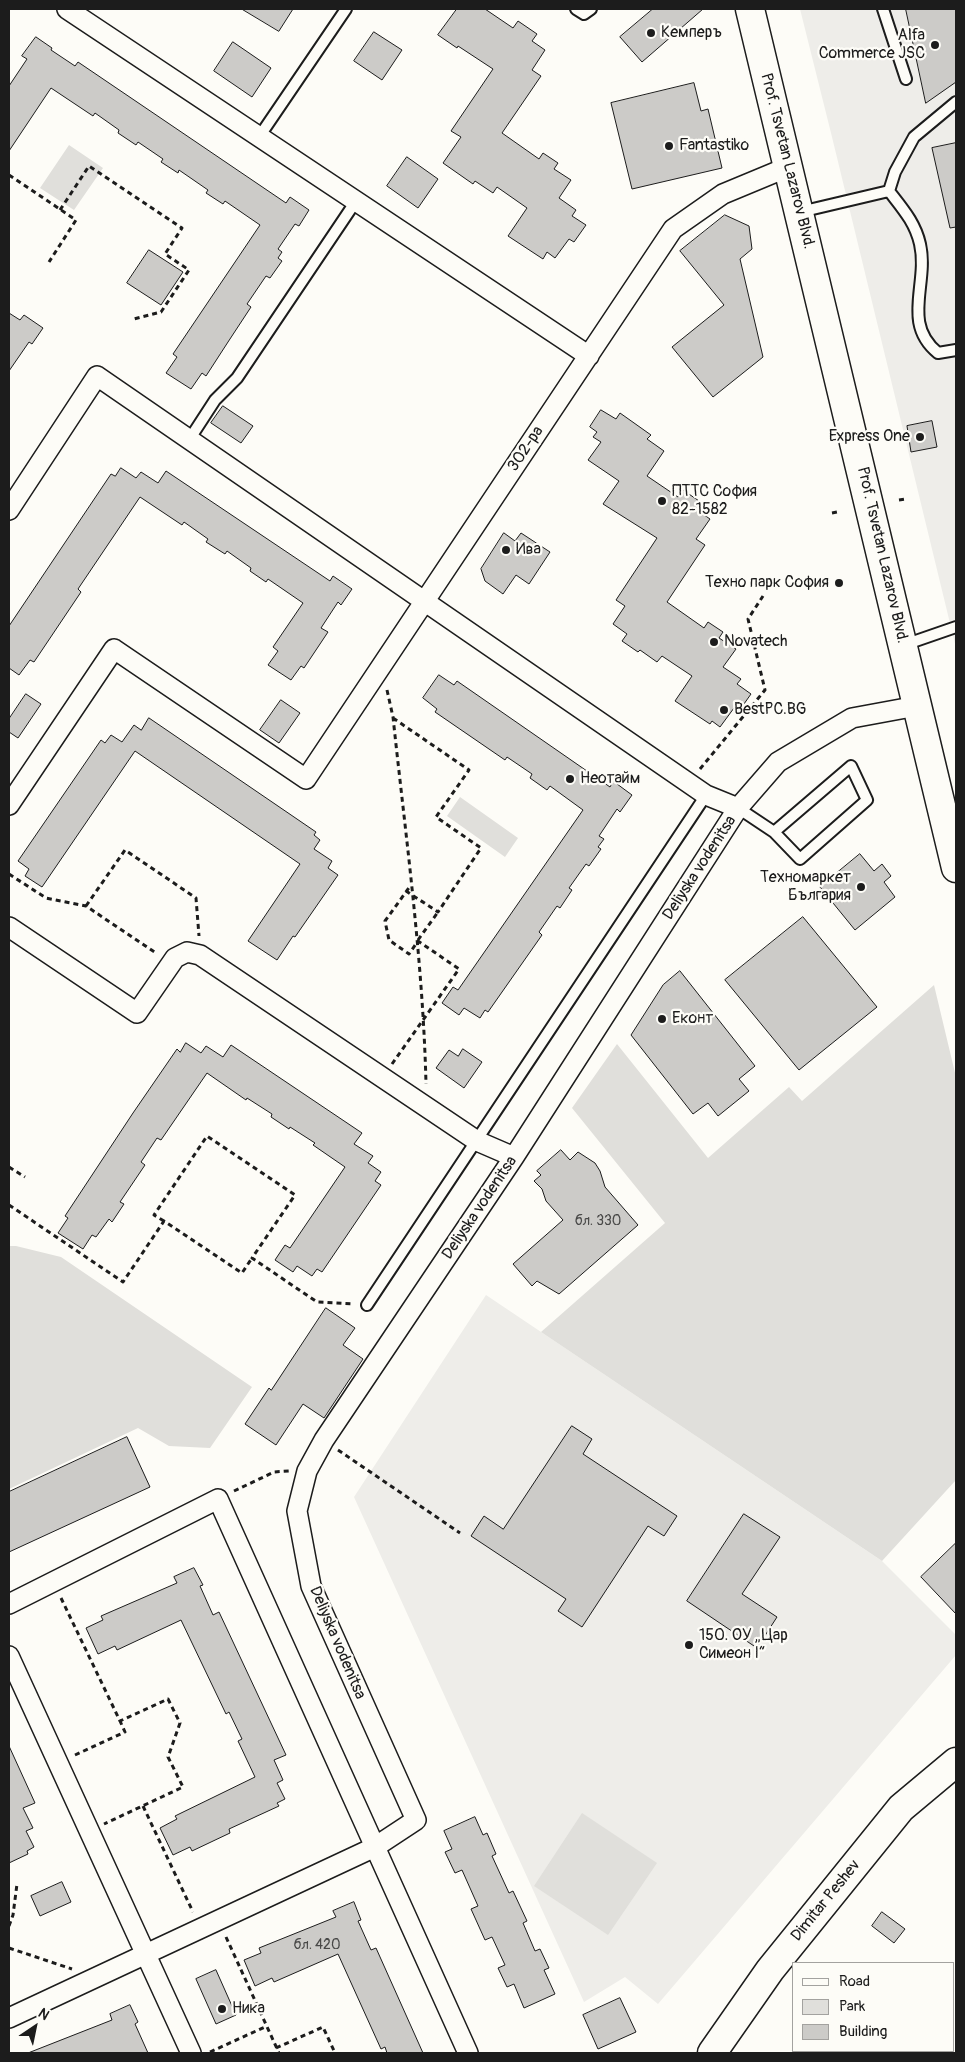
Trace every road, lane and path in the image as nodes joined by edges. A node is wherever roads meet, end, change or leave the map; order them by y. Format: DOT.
graph roads {
  1 [pos="67,9"];
  2 [pos="346,9"];
  3 [pos="576,9"];
  4 [pos="591,9"];
  5 [pos="750,9"];
  6 [pos="883,9"];
  7 [pos="906,79"];
  8 [pos="956,102"];
  9 [pos="259,137"];
  10 [pos="788,167"];
  11 [pos="9,175"];
  12 [pos="889,191"];
  13 [pos="356,201"];
  14 [pos="60,210"];
  15 [pos="799,212"];
  16 [pos="49,262"];
  17 [pos="134,319"];
  18 [pos="956,350"];
  19 [pos="589,356"];
  20 [pos="189,440"];
  21 [pos="906,499"];
  22 [pos="900,500"];
  23 [pos="9,510"];
  24 [pos="837,512"];
  25 [pos="832,513"];
  26 [pos="763,596"];
  27 [pos="424,602"];
  28 [pos="956,627"];
  29 [pos="903,645"];
  30 [pos="382,666"];
  31 [pos="917,706"];
  32 [pos="393,717"];
  33 [pos="689,783"];
  34 [pos="706,795"];
  35 [pos="9,804"];
  36 [pos="738,808"];
  37 [pos="774,832"];
  38 [pos="956,868"];
  39 [pos="9,874"];
  40 [pos="411,885"];
  41 [pos="406,891"];
  42 [pos="412,895"];
  43 [pos="86,906"];
  44 [pos="438,912"];
  45 [pos="9,927"];
  46 [pos="418,941"];
  47 [pos="200,955"];
  48 [pos="171,963"];
  49 [pos="424,1019"];
  50 [pos="383,1078"];
  51 [pos="427,1107"];
  52 [pos="477,1141"];
  53 [pos="514,1157"];
  54 [pos="9,1167"];
  55 [pos="24,1177"];
  56 [pos="9,1205"];
  57 [pos="164,1221"];
  58 [pos="252,1258"];
  59 [pos="366,1305"];
  60 [pos="324,1440"];
  61 [pos="307,1470"];
  62 [pos="218,1499"];
  63 [pos="460,1533"];
  64 [pos="53,1581"];
  65 [pos="9,1604"];
  66 [pos="9,1656"];
  67 [pos="120,1721"];
  68 [pos="58,1764"];
  69 [pos="950,1771"];
  70 [pos="143,1806"];
  71 [pos="89,1831"];
  72 [pos="375,1847"];
  73 [pos="17,1884"];
  74 [pos="218,1920"];
  75 [pos="9,1926"];
  76 [pos="200,1928"];
  77 [pos="9,1948"];
  78 [pos="145,1954"];
  79 [pos="96,1977"];
  80 [pos="9,2018"];
  81 [pos="267,2026"];
  82 [pos="276,2048"];
  83 [pos="191,2053"];
  84 [pos="207,2053"];
  85 [pos="279,2053"];
  86 [pos="335,2053"];
  87 [pos="468,2053"];
  88 [pos="712,2053"];
  1 -- 9 [label="street"];
  2 -- 9 [label="lane"];
  3 -- 4 [label="lane"];
  5 -- 10 [label="main road, Prof. Tsvetan Lazarov Blvd."];
  6 -- 7 [label="lane"];
  8 -- 12 [label="lane"];
  9 -- 13 [label="street"];
  10 -- 15 [label="main road, Prof. Tsvetan Lazarov Blvd."];
  10 -- 19 [label="street, 302-ра"];
  11 -- 14 [label="path"];
  12 -- 15 [label="lane"];
  12 -- 18 [label="lane"];
  13 -- 19 [label="street"];
  13 -- 20 [label="lane"];
  14 -- 16 [label="path"];
  14 -- 17 [label="path"];
  15 -- 29 [label="main road, Prof. Tsvetan Lazarov Blvd."];
  19 -- 27 [label="street, 302-ра"];
  20 -- 23 [label="street"];
  20 -- 27 [label="street"];
  21 -- 22 [label="path"];
  24 -- 25 [label="path"];
  26 -- 33 [label="path"];
  27 -- 30 [label="street, 302-ра"];
  27 -- 33 [label="street"];
  28 -- 29 [label="lane"];
  29 -- 31 [label="main road, Prof. Tsvetan Lazarov Blvd."];
  30 -- 32 [label="path"];
  30 -- 35 [label="street, 302-ра"];
  31 -- 36 [label="street, Deliyska vodenitsa"];
  31 -- 38 [label="main road, Prof. Tsvetan Lazarov Blvd."];
  32 -- 40 [label="path"];
  32 -- 44 [label="path"];
  33 -- 34 [label="street"];
  34 -- 36 [label="street"];
  34 -- 52 [label="lane"];
  36 -- 37 [label="lane"];
  36 -- 53 [label="street, Deliyska vodenitsa"];
  37 -- 37 [label="lane"];
  39 -- 43 [label="path"];
  40 -- 41 [label="path"];
  40 -- 42 [label="path"];
  41 -- 42 [label="path"];
  41 -- 46 [label="path"];
  42 -- 44 [label="path"];
  42 -- 46 [label="path"];
  43 -- 47 [label="path"];
  43 -- 48 [label="path"];
  44 -- 46 [label="path"];
  45 -- 48 [label="street"];
  46 -- 49 [label="path"];
  46 -- 49 [label="path"];
  47 -- 48 [label="street"];
  47 -- 50 [label="street"];
  49 -- 50 [label="path"];
  49 -- 51 [label="path"];
  50 -- 51 [label="street"];
  51 -- 52 [label="street"];
  52 -- 53 [label="street"];
  52 -- 59 [label="lane"];
  53 -- 60 [label="street, Deliyska vodenitsa"];
  54 -- 55 [label="path"];
  56 -- 57 [label="path"];
  57 -- 58 [label="path"];
  57 -- 58 [label="path"];
  58 -- 59 [label="path"];
  60 -- 61 [label="street, Deliyska vodenitsa"];
  60 -- 63 [label="path"];
  61 -- 62 [label="path"];
  61 -- 72 [label="street, Deliyska vodenitsa"];
  62 -- 64 [label="street"];
  62 -- 72 [label="street"];
  64 -- 65 [label="street"];
  64 -- 67 [label="path"];
  66 -- 68 [label="street"];
  67 -- 68 [label="path"];
  67 -- 70 [label="path"];
  68 -- 71 [label="street"];
  69 -- 88 [label="main road, Dimitar Peshev"];
  70 -- 71 [label="path"];
  70 -- 76 [label="path"];
  71 -- 78 [label="street"];
  72 -- 74 [label="street"];
  72 -- 87 [label="street"];
  73 -- 75 [label="path"];
  74 -- 76 [label="street"];
  74 -- 81 [label="path"];
  76 -- 78 [label="street"];
  77 -- 79 [label="path"];
  78 -- 79 [label="street"];
  78 -- 83 [label="street"];
  79 -- 80 [label="street"];
  81 -- 82 [label="path"];
  81 -- 84 [label="path"];
  82 -- 85 [label="path"];
  82 -- 86 [label="path"];
}
